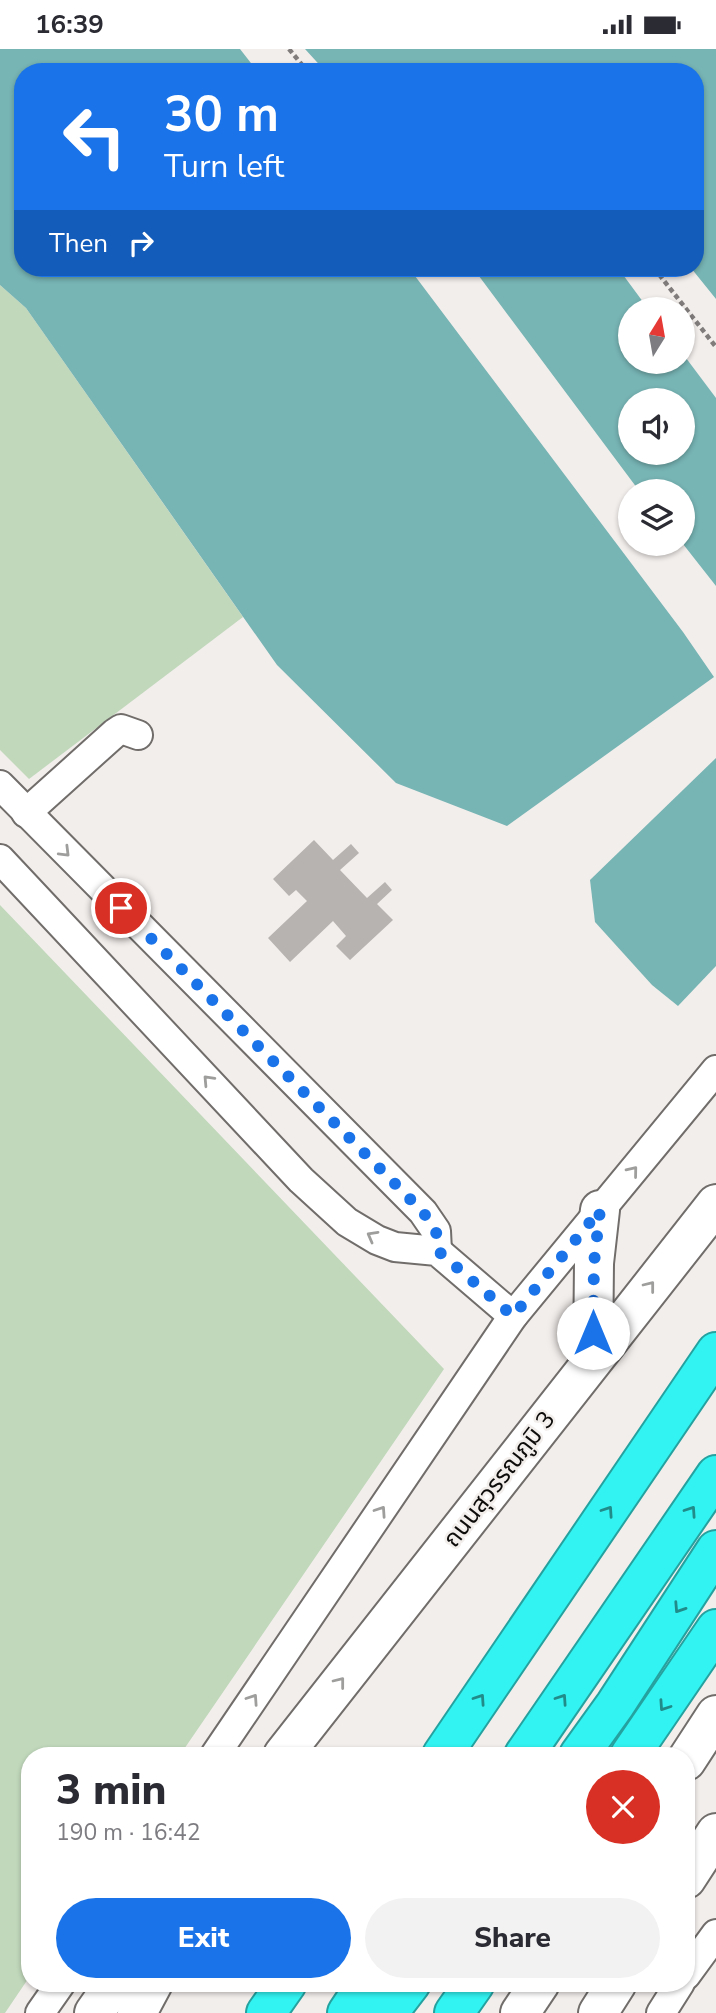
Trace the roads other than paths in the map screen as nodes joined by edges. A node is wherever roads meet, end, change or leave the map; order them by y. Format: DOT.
graph roads {
  1 [pos="138,735"];
  2 [pos="0,785"];
  3 [pos="26,813"];
  4 [pos="0,859"];
  5 [pos="716,1070"];
  6 [pos="716,1204"];
  7 [pos="600,1210"];
  8 [pos="438,1251"];
  9 [pos="513,1316"];
  10 [pos="716,1352"];
  11 [pos="593,1359"];
  12 [pos="716,1475"];
  13 [pos="716,1551"];
  14 [pos="716,1629"];
  15 [pos="716,1715"];
  16 [pos="220,1747"];
  17 [pos="289,1747"];
  18 [pos="447,1747"];
  19 [pos="529,1747"];
  20 [pos="585,1747"];
  21 [pos="635,1747"];
  22 [pos="695,1747"];
  23 [pos="716,1833"];
  24 [pos="695,1865"];
  25 [pos="716,1934"];
  26 [pos="695,1963"];
  27 [pos="55,1992"];
  28 [pos="109,1992"];
  29 [pos="148,1992"];
  30 [pos="281,1992"];
  31 [pos="362,1992"];
  32 [pos="404,1992"];
  33 [pos="469,1992"];
  34 [pos="534,1992"];
  35 [pos="611,1992"];
  36 [pos="675,1992"];
  37 [pos="40,2013"];
  38 [pos="94,2013"];
  39 [pos="137,2013"];
  40 [pos="266,2013"];
  41 [pos="347,2013"];
  42 [pos="388,2013"];
  43 [pos="454,2013"];
  44 [pos="520,2013"];
  45 [pos="598,2013"];
  46 [pos="661,2013"];
  1 -- 3 [label="street"];
  2 -- 3 [label="street"];
  3 -- 8 [label="street, one-way"];
  8 -- 4 [label="street, one-way"];
  7 -- 5 [label="street, one-way"];
  11 -- 6 [label="main road, ถนนสุวรรณภูมิ 3, one-way"];
  7 -- 9 [label="street"];
  7 -- 11 [label="main road"];
  8 -- 9 [label="street"];
  16 -- 9 [label="street, one-way"];
  18 -- 10 [label="highway, one-way"];
  17 -- 11 [label="main road, ถนนสุวรรณภูมิ 3, one-way"];
  19 -- 12 [label="highway, one-way"];
  13 -- 20 [label="highway, one-way"];
  14 -- 21 [label="highway, one-way"];
  15 -- 22 [label="main road"];
  23 -- 24 [label="main road"];
  25 -- 26 [label="street"];
  27 -- 37 [label="street"];
  28 -- 38 [label="main road"];
  29 -- 39 [label="main road"];
  30 -- 40 [label="highway"];
  31 -- 41 [label="highway"];
  32 -- 42 [label="highway"];
  33 -- 43 [label="highway"];
  34 -- 44 [label="main road"];
  35 -- 45 [label="main road"];
  36 -- 46 [label="street"];
}
